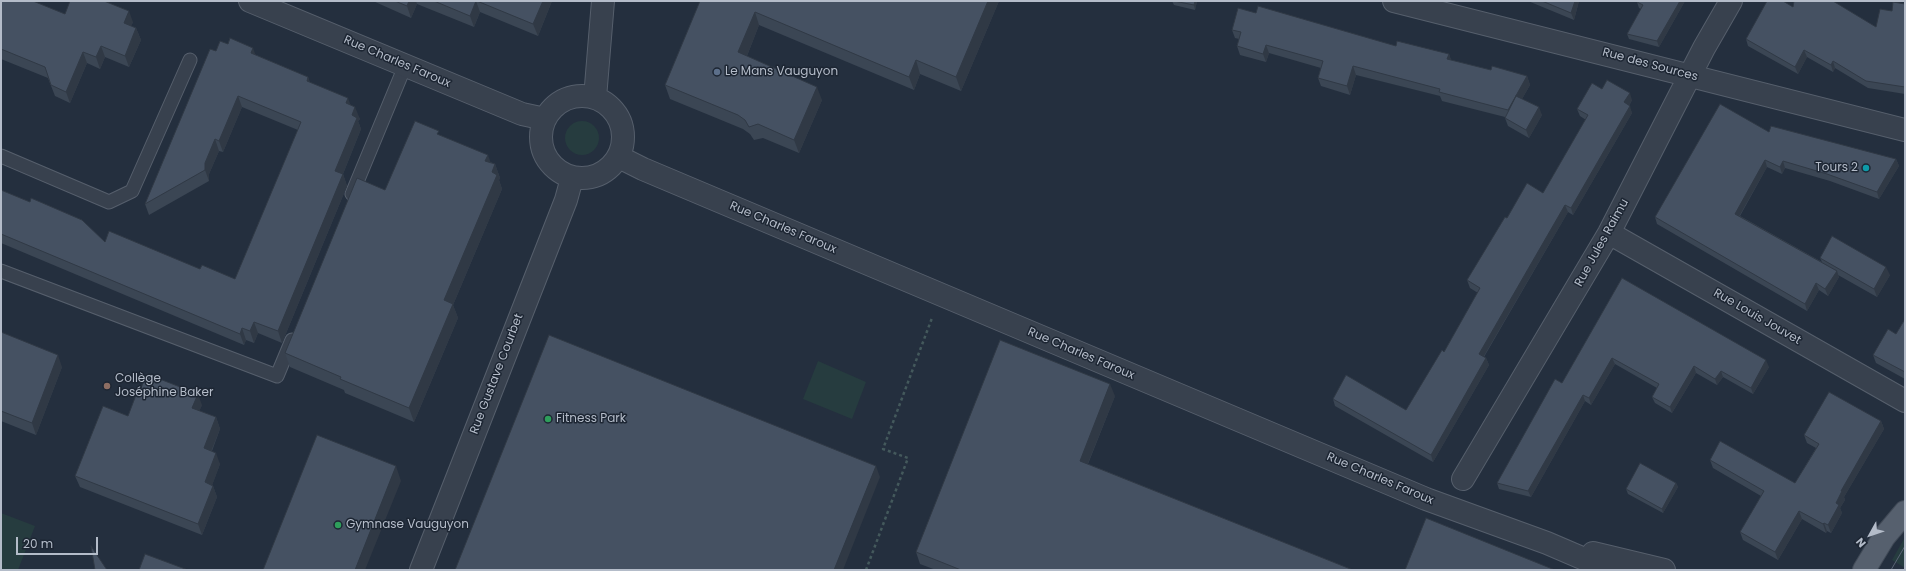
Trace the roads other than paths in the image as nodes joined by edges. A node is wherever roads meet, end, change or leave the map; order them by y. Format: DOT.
graph roads {
  1 [pos="603,1"];
  2 [pos="1394,1"];
  3 [pos="1730,1"];
  4 [pos="255,2"];
  5 [pos="190,60"];
  6 [pos="405,66"];
  7 [pos="1690,76"];
  8 [pos="595,98"];
  9 [pos="545,119"];
  10 [pos="1905,130"];
  11 [pos="1,156"];
  12 [pos="619,157"];
  13 [pos="572,178"];
  14 [pos="347,206"];
  15 [pos="1609,233"];
  16 [pos="1,271"];
  17 [pos="295,332"];
  18 [pos="1905,401"];
  19 [pos="1463,479"];
  20 [pos="1905,512"];
  21 [pos="1547,543"];
  22 [pos="420,570"];
  23 [pos="1610,570"];
  24 [pos="1664,570"];
  25 [pos="1864,570"];
  1 -- 8 [label="street"];
  2 -- 7 [label="street, Rue des Sources"];
  3 -- 7 [label="street, Rue Jules Raimu"];
  4 -- 6 [label="street, Rue Charles Faroux"];
  5 -- 11 [label="lane"];
  6 -- 9 [label="street, Rue Charles Faroux"];
  6 -- 14 [label="lane"];
  7 -- 10 [label="street, Rue des Sources"];
  7 -- 15 [label="street, Rue Jules Raimu"];
  8 -- 9 [label="street"];
  8 -- 12 [label="street"];
  9 -- 13 [label="street"];
  12 -- 13 [label="street"];
  12 -- 21 [label="street, Rue Charles Faroux"];
  13 -- 22 [label="street, Rue Gustave Courbet"];
  15 -- 18 [label="street, Rue Louis Jouvet"];
  15 -- 19 [label="street, Rue Jules Raimu"];
  16 -- 17 [label="lane"];
  20 -- 25 [label="main road"];
  21 -- 23 [label="street, Rue Charles Faroux"];
  21 -- 24 [label="street, Rue Charles Faroux"];
}
